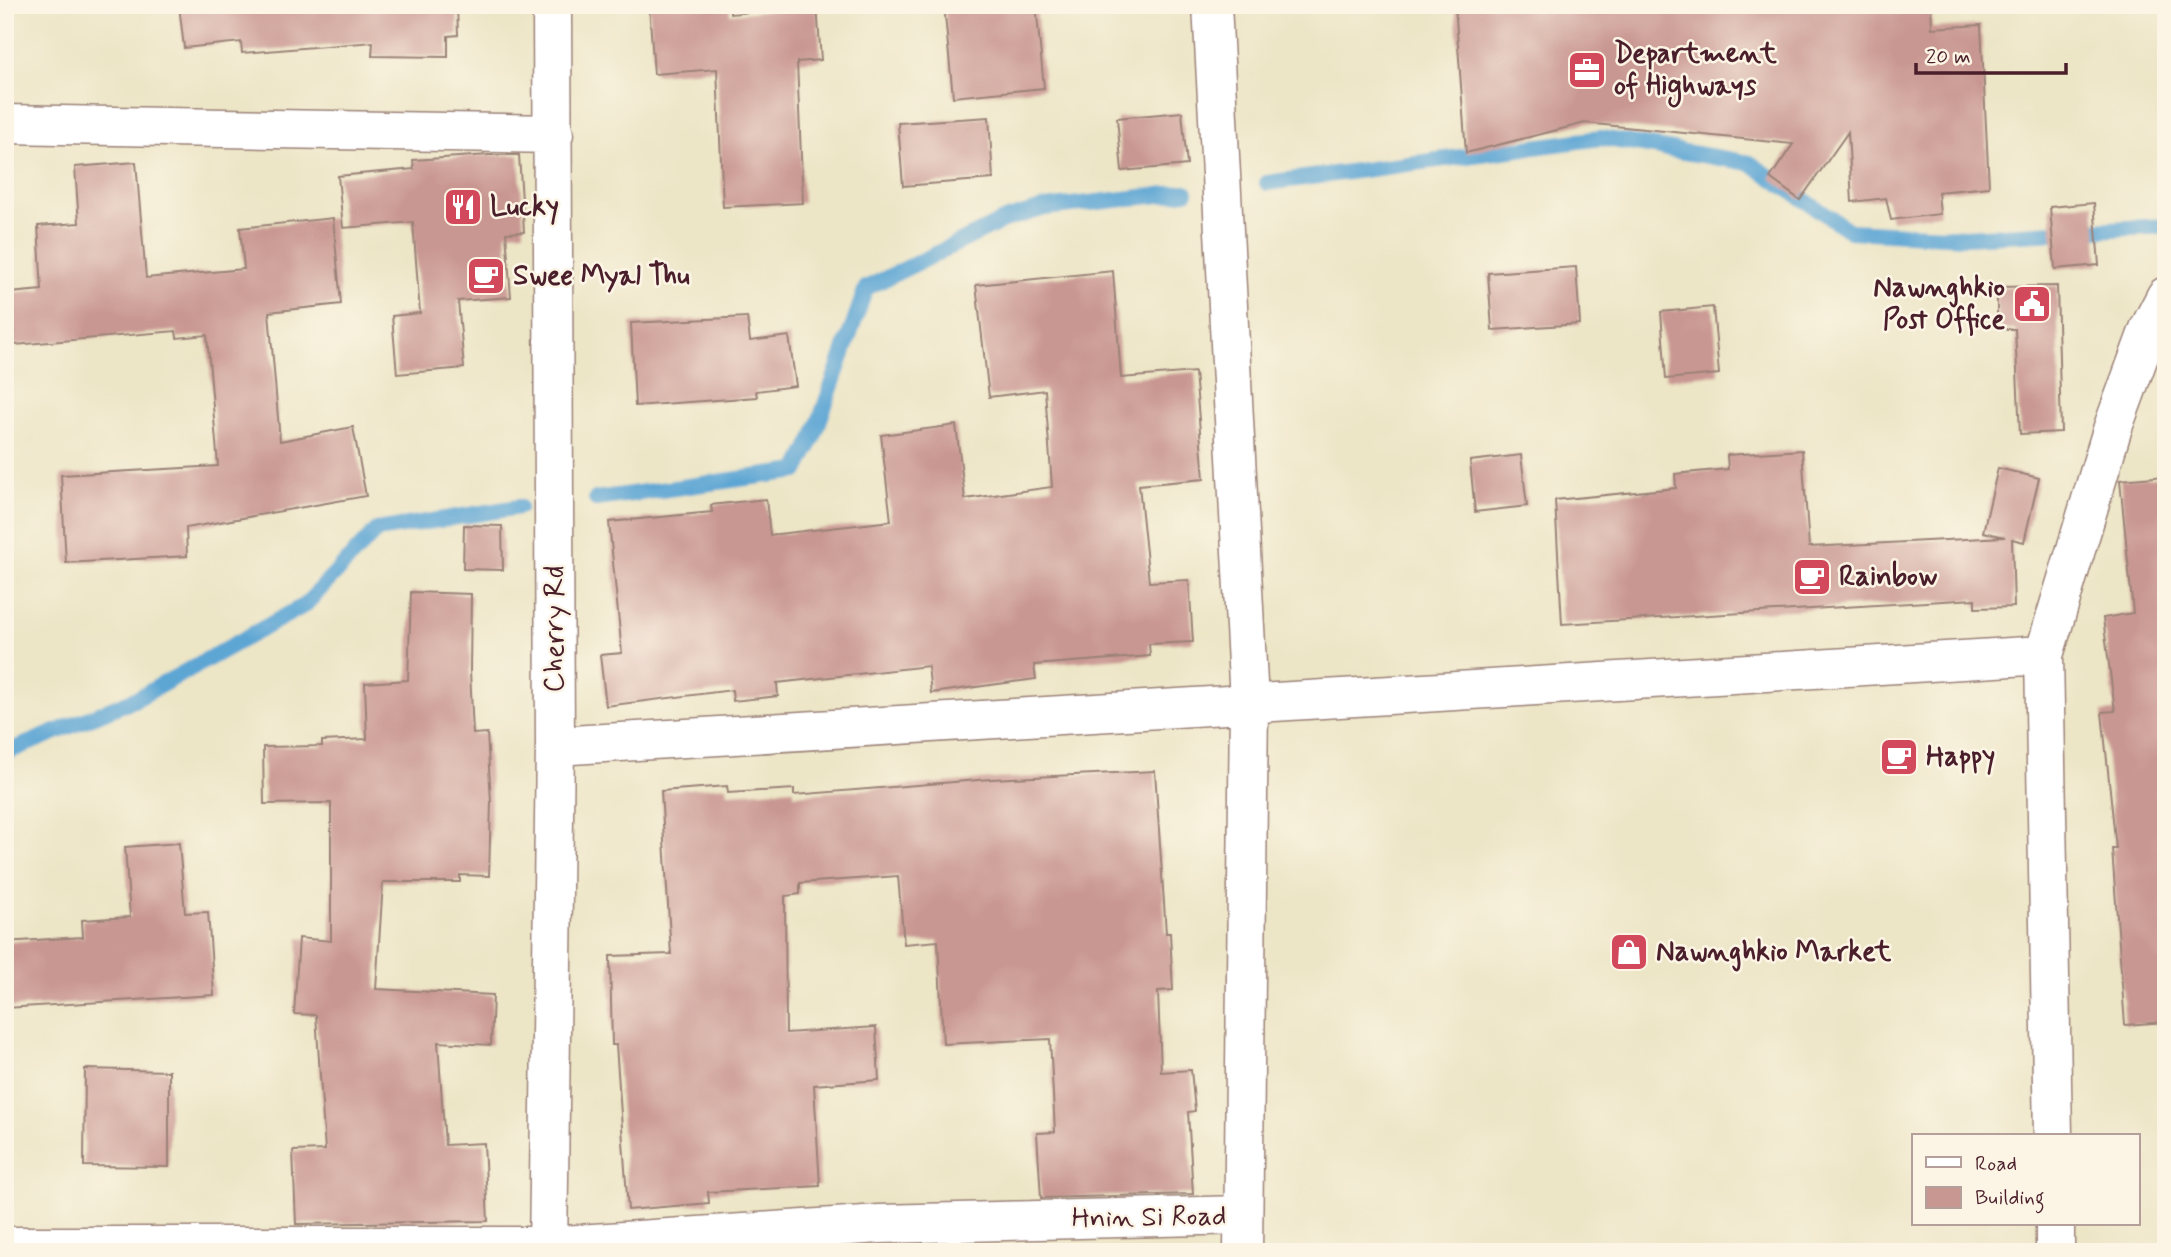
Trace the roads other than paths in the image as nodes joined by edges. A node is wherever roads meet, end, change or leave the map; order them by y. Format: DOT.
graph roads {
  1 [pos="552,5"];
  2 [pos="1212,5"];
  3 [pos="5,124"];
  4 [pos="554,134"];
  5 [pos="2166,296"];
  6 [pos="2043,656"];
  7 [pos="1249,702"];
  8 [pos="555,746"];
  9 [pos="2053,1134"];
  10 [pos="2055,1226"];
  11 [pos="1243,1233"];
  12 [pos="5,1247"];
  13 [pos="548,1249"];
  14 [pos="2055,1252"];
  1 -- 4 [label="street, Cherry Rd"];
  2 -- 7 [label="street"];
  3 -- 4 [label="street"];
  4 -- 8 [label="street, Cherry Rd"];
  5 -- 6 [label="street"];
  6 -- 7 [label="street"];
  6 -- 9 [label="street"];
  7 -- 8 [label="street"];
  7 -- 11 [label="street"];
  8 -- 13 [label="street, Cherry Rd"];
  10 -- 14 [label="street"];
  11 -- 13 [label="street, Hnin Si Road"];
  12 -- 13 [label="street, Hnin Si Road"];
}
